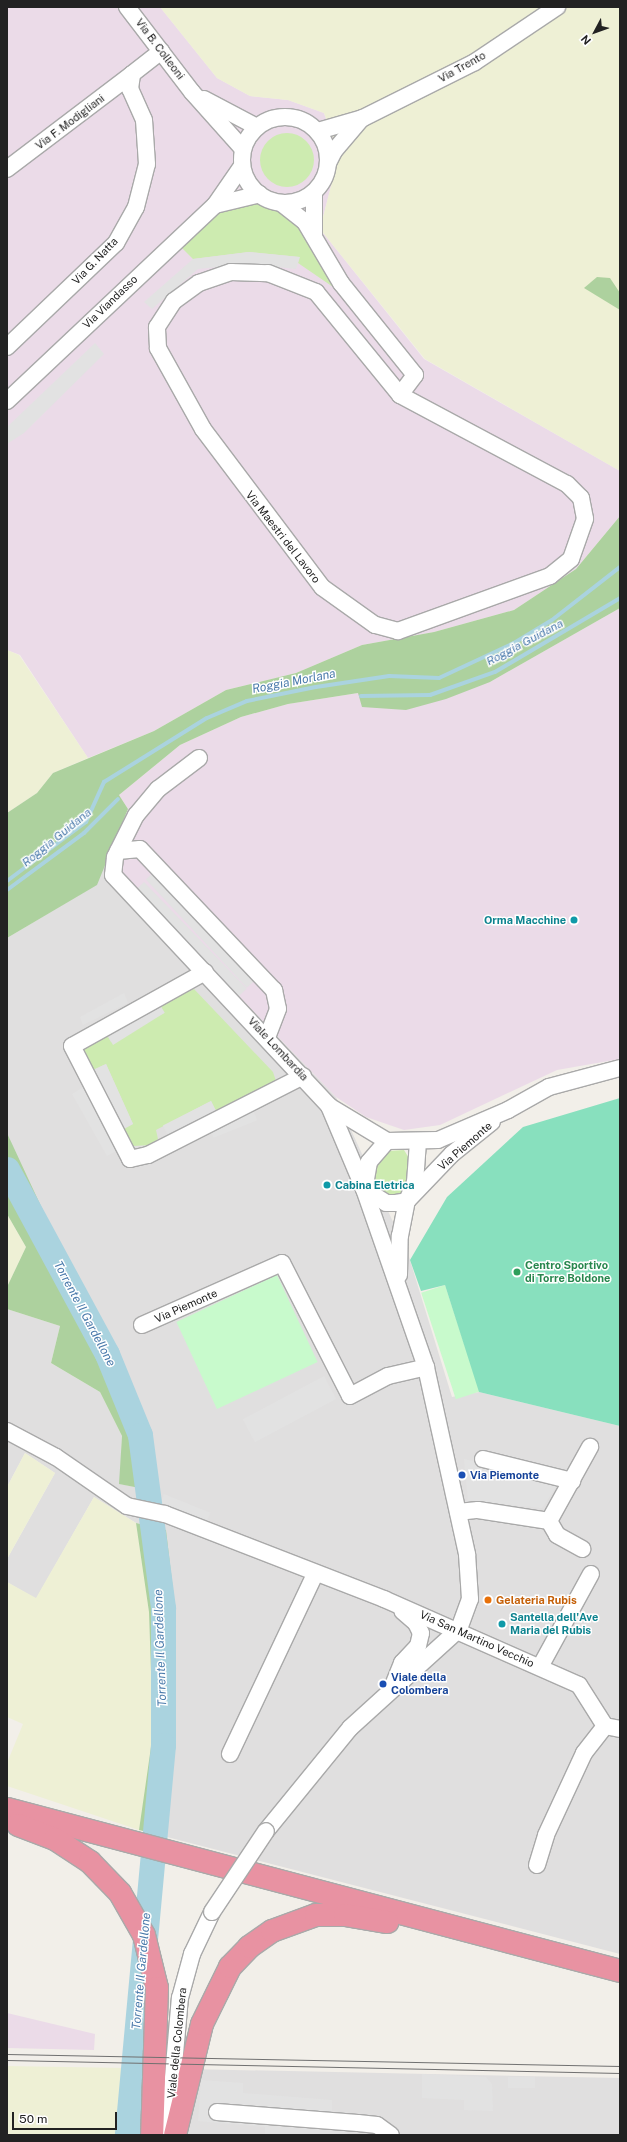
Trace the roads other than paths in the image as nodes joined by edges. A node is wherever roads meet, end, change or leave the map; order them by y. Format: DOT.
graph roads {
  1 [pos="127,7"];
  2 [pos="557,7"];
  3 [pos="161,51"];
  4 [pos="132,74"];
  5 [pos="192,92"];
  6 [pos="363,118"];
  7 [pos="257,126"];
  8 [pos="318,131"];
  9 [pos="243,149"];
  10 [pos="328,163"];
  11 [pos="242,166"];
  12 [pos="7,169"];
  13 [pos="314,193"];
  14 [pos="260,194"];
  15 [pos="281,203"];
  16 [pos="215,205"];
  17 [pos="314,240"];
  18 [pos="7,347"];
  19 [pos="400,395"];
  20 [pos="7,401"];
  21 [pos="199,758"];
  22 [pos="118,852"];
  23 [pos="205,972"];
  24 [pos="267,1038"];
  25 [pos="620,1068"];
  26 [pos="303,1076"];
  27 [pos="330,1106"];
  28 [pos="508,1110"];
  29 [pos="387,1140"];
  30 [pos="418,1142"];
  31 [pos="364,1189"];
  32 [pos="407,1201"];
  33 [pos="399,1285"];
  34 [pos="142,1325"];
  35 [pos="426,1367"];
  36 [pos="7,1431"];
  37 [pos="590,1448"];
  38 [pos="484,1460"];
  39 [pos="572,1481"];
  40 [pos="458,1512"];
  41 [pos="549,1521"];
  42 [pos="582,1549"];
  43 [pos="315,1574"];
  44 [pos="591,1574"];
  45 [pos="384,1599"];
  46 [pos="459,1629"];
  47 [pos="540,1667"];
  48 [pos="394,1684"];
  49 [pos="613,1728"];
  50 [pos="230,1754"];
  51 [pos="7,1808"];
  52 [pos="7,1822"];
  53 [pos="537,1865"];
  54 [pos="504,1940"];
  55 [pos="620,1971"];
  56 [pos="217,2112"];
  57 [pos="152,2135"];
  58 [pos="167,2135"];
  59 [pos="174,2135"];
  60 [pos="391,2135"];
  1 -- 3 [label="street, Via B. Colleoni"];
  2 -- 6 [label="street, Via Trento"];
  3 -- 4 [label="street"];
  3 -- 5 [label="street, Via B. Colleoni"];
  4 -- 12 [label="street, Via F. Modigliani"];
  4 -- 18 [label="street, Via G. Natta"];
  5 -- 7 [label="street, Via B. Colleoni"];
  5 -- 9 [label="street, Via B. Colleoni"];
  6 -- 8 [label="street, Via Trento"];
  6 -- 10 [label="street, Via Trento"];
  7 -- 8 [label="street"];
  7 -- 9 [label="street"];
  8 -- 10 [label="street"];
  9 -- 11 [label="street"];
  10 -- 13 [label="street"];
  11 -- 14 [label="street"];
  11 -- 16 [label="street, Via Viandasso"];
  13 -- 15 [label="street"];
  13 -- 17 [label="street"];
  14 -- 15 [label="street"];
  14 -- 16 [label="street, Via Viandasso"];
  15 -- 17 [label="street"];
  16 -- 20 [label="street, Via Viandasso"];
  17 -- 19 [label="street"];
  19 -- 19 [label="street, Via Maestri del Lavoro"];
  21 -- 22 [label="street, Viale Lombardia"];
  22 -- 23 [label="street, Viale Lombardia"];
  22 -- 24 [label="street"];
  23 -- 24 [label="street, Viale Lombardia"];
  23 -- 26 [label="street"];
  24 -- 26 [label="street, Viale Lombardia"];
  25 -- 28 [label="street, Viale Lombardia"];
  26 -- 27 [label="street, Viale Lombardia"];
  27 -- 29 [label="street, Viale Lombardia"];
  27 -- 31 [label="street"];
  28 -- 30 [label="street, Viale Lombardia"];
  28 -- 32 [label="street, Via Piemonte"];
  29 -- 30 [label="street, Viale Lombardia"];
  29 -- 31 [label="street"];
  30 -- 32 [label="street"];
  31 -- 32 [label="street"];
  31 -- 33 [label="street"];
  32 -- 33 [label="street"];
  33 -- 35 [label="street"];
  34 -- 35 [label="street, Via Piemonte"];
  35 -- 40 [label="street"];
  36 -- 43 [label="street, Via San Martino Vecchio"];
  37 -- 39 [label="street"];
  38 -- 39 [label="street"];
  39 -- 41 [label="street"];
  40 -- 41 [label="street"];
  40 -- 46 [label="street"];
  41 -- 42 [label="street"];
  43 -- 45 [label="street, Via San Martino Vecchio"];
  43 -- 50 [label="street"];
  44 -- 47 [label="street"];
  45 -- 46 [label="street, Via San Martino Vecchio"];
  45 -- 48 [label="street, Viale della Colombera"];
  46 -- 47 [label="street, Via San Martino Vecchio"];
  46 -- 48 [label="street, Viale della Colombera"];
  47 -- 49 [label="street, Via San Martino Vecchio"];
  48 -- 58 [label="street, Viale della Colombera, bridge"];
  49 -- 53 [label="street"];
  51 -- 54 [label="highway"];
  52 -- 57 [label="highway"];
  54 -- 55 [label="highway"];
  54 -- 59 [label="highway"];
  56 -- 60 [label="street"];
}
